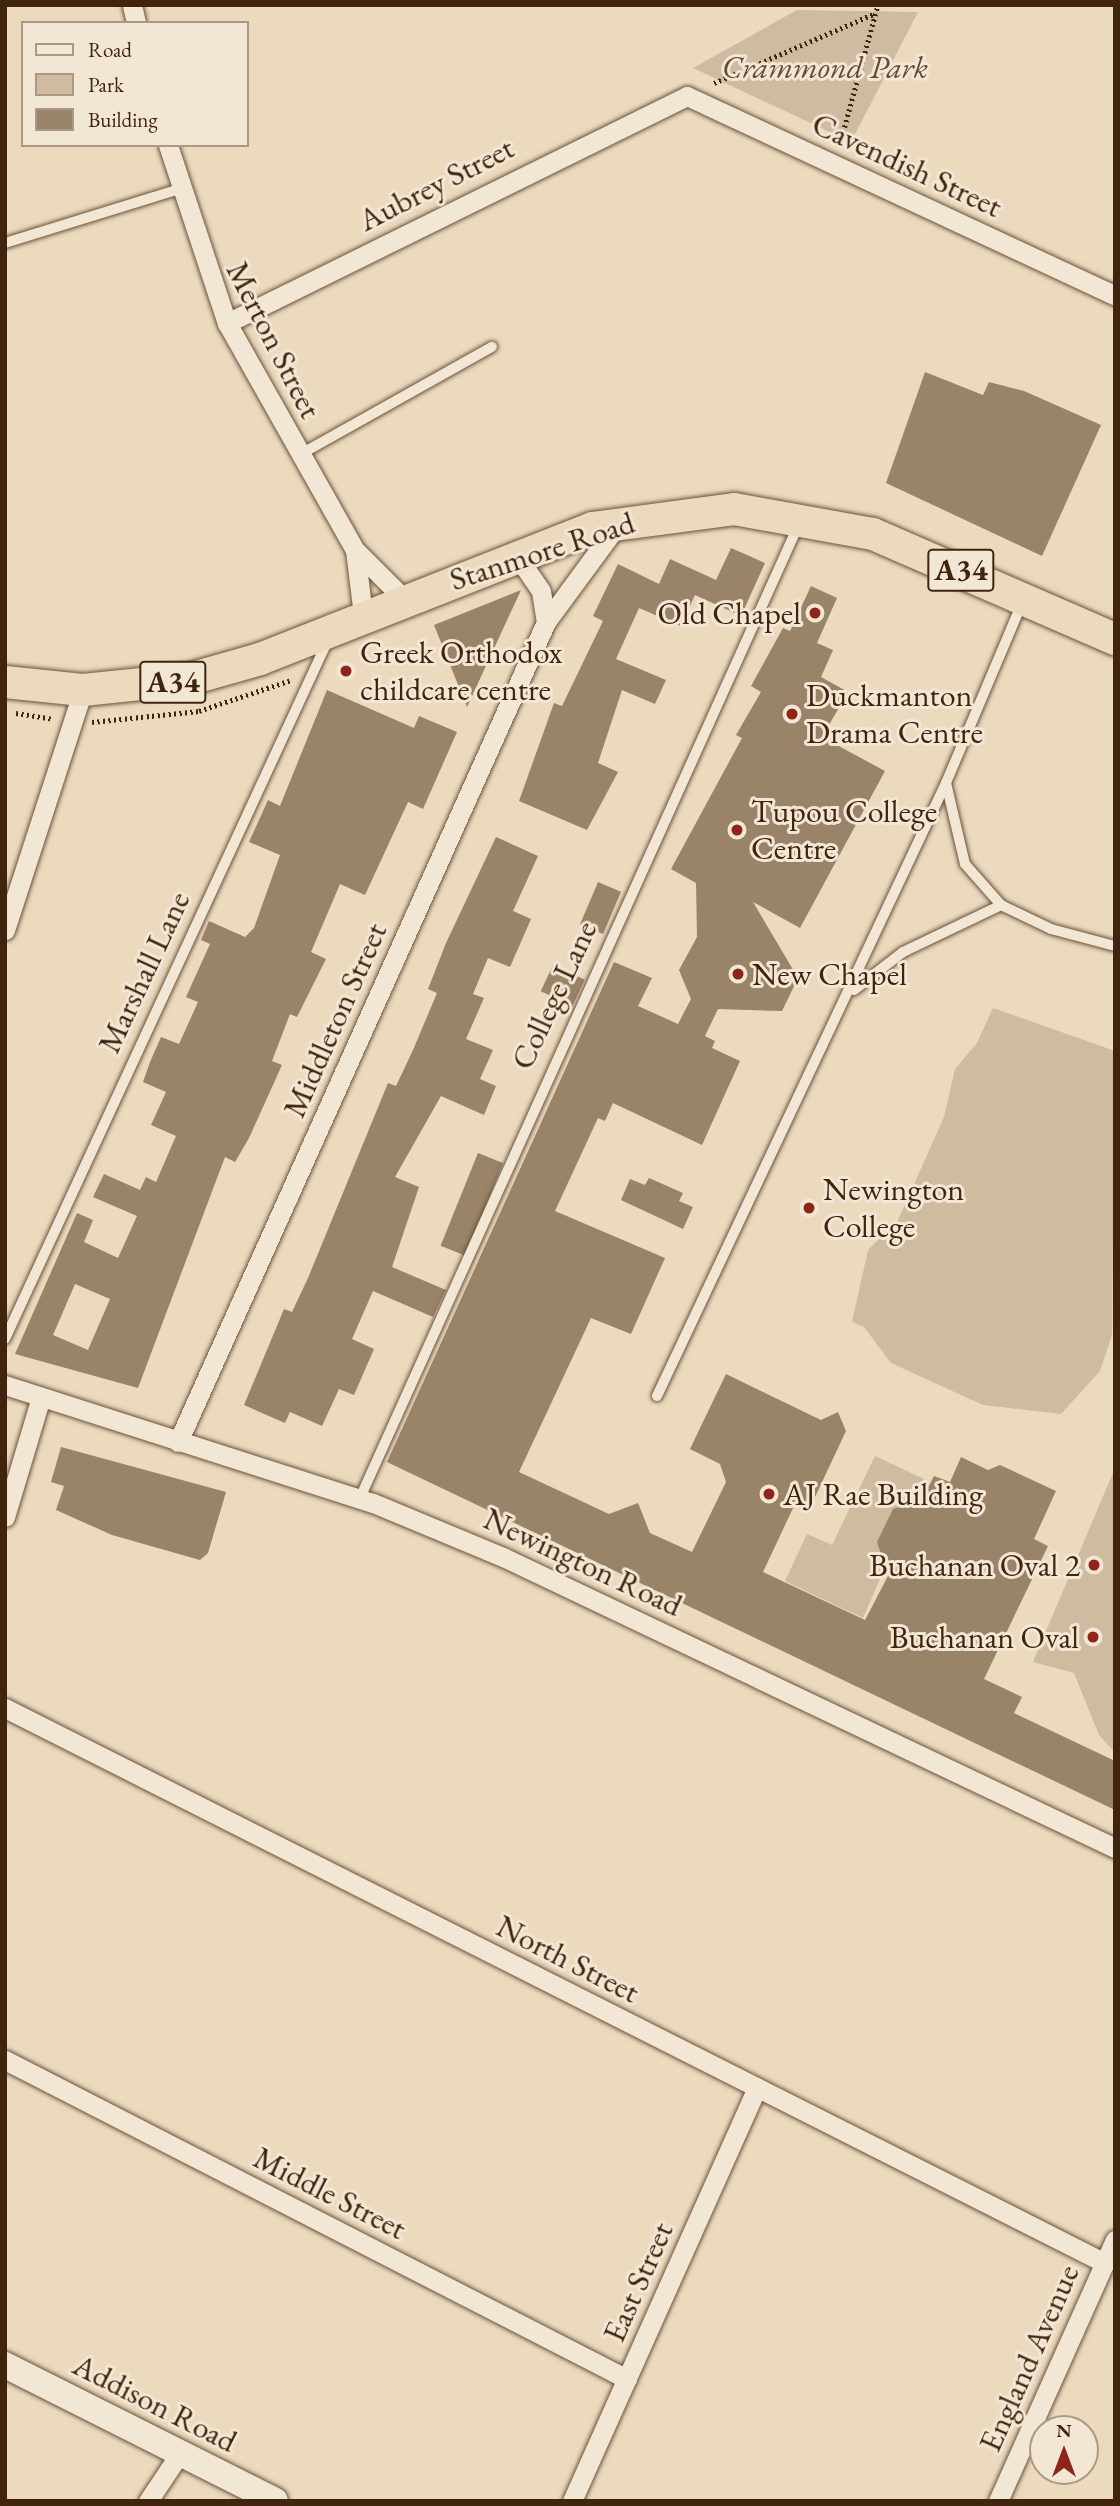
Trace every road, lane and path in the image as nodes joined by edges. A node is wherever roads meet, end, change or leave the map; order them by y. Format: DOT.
graph roads {
  1 [pos="714,83"];
  2 [pos="673,98"];
  3 [pos="840,143"];
  4 [pos="168,147"];
  5 [pos="179,189"];
  6 [pos="5,243"];
  7 [pos="1115,296"];
  8 [pos="227,323"];
  9 [pos="492,347"];
  10 [pos="300,455"];
  11 [pos="621,521"];
  12 [pos="796,530"];
  13 [pos="355,550"];
  14 [pos="517,556"];
  15 [pos="1023,598"];
  16 [pos="404,599"];
  17 [pos="363,615"];
  18 [pos="546,622"];
  19 [pos="333,629"];
  20 [pos="1115,639"];
  21 [pos="5,682"];
  22 [pos="83,690"];
  23 [pos="946,783"];
  24 [pos="1001,905"];
  25 [pos="5,930"];
  26 [pos="1115,947"];
  27 [pos="853,991"];
  28 [pos="5,1339"];
  29 [pos="5,1385"];
  30 [pos="657,1396"];
  31 [pos="41,1397"];
  32 [pos="178,1442"];
  33 [pos="360,1499"];
  34 [pos="5,1517"];
  35 [pos="5,1708"];
  36 [pos="1115,1848"];
  37 [pos="5,2060"];
  38 [pos="757,2088"];
  39 [pos="1115,2240"];
  40 [pos="1105,2263"];
  41 [pos="5,2365"];
  42 [pos="627,2379"];
  43 [pos="180,2453"];
  44 [pos="148,2501"];
  45 [pos="275,2501"];
  46 [pos="572,2501"];
  47 [pos="998,2501"];
  1 -- 3 [label="path"];
  2 -- 7 [label="street, Cavendish Street"];
  2 -- 8 [label="street, Aubrey Street"];
  4 -- 5 [label="street, Merton Street"];
  5 -- 6 [label="lane"];
  5 -- 8 [label="street, Merton Street"];
  8 -- 10 [label="street, Merton Street"];
  9 -- 10 [label="lane"];
  10 -- 13 [label="street, Merton Street"];
  11 -- 12 [label="highway, Stanmore Road / A34"];
  11 -- 14 [label="highway, Stanmore Road / A34"];
  11 -- 18 [label="street, Middleton Street"];
  12 -- 15 [label="highway, Stanmore Road / A34"];
  12 -- 33 [label="lane, College Lane"];
  13 -- 16 [label="street, Merton Street"];
  13 -- 17 [label="street, Merton Street"];
  14 -- 16 [label="highway, Stanmore Road / A34"];
  14 -- 18 [label="street"];
  15 -- 20 [label="highway, Stanmore Road / A34"];
  15 -- 23 [label="lane"];
  16 -- 17 [label="highway, Stanmore Road / A34"];
  17 -- 19 [label="highway, Stanmore Road / A34"];
  18 -- 32 [label="street, Middleton Street"];
  19 -- 22 [label="highway, Stanmore Road / A34"];
  19 -- 28 [label="lane, Marshall Lane"];
  21 -- 22 [label="highway, Stanmore Road / A34"];
  22 -- 25 [label="street"];
  23 -- 24 [label="lane"];
  23 -- 27 [label="lane"];
  24 -- 26 [label="lane"];
  24 -- 27 [label="lane"];
  27 -- 30 [label="lane"];
  29 -- 31 [label="street, Newington Road"];
  31 -- 32 [label="street, Newington Road"];
  31 -- 34 [label="street"];
  32 -- 33 [label="street, Newington Road"];
  33 -- 36 [label="street, Newington Road"];
  35 -- 38 [label="street, North Street"];
  37 -- 42 [label="street, Middle Street"];
  38 -- 40 [label="street, North Street"];
  38 -- 42 [label="street, East Street"];
  39 -- 40 [label="street, England Avenue"];
  40 -- 47 [label="street, England Avenue"];
  41 -- 43 [label="main road, Addison Road"];
  42 -- 46 [label="street, East Street"];
  43 -- 44 [label="street"];
  43 -- 45 [label="main road, Addison Road"];
}
